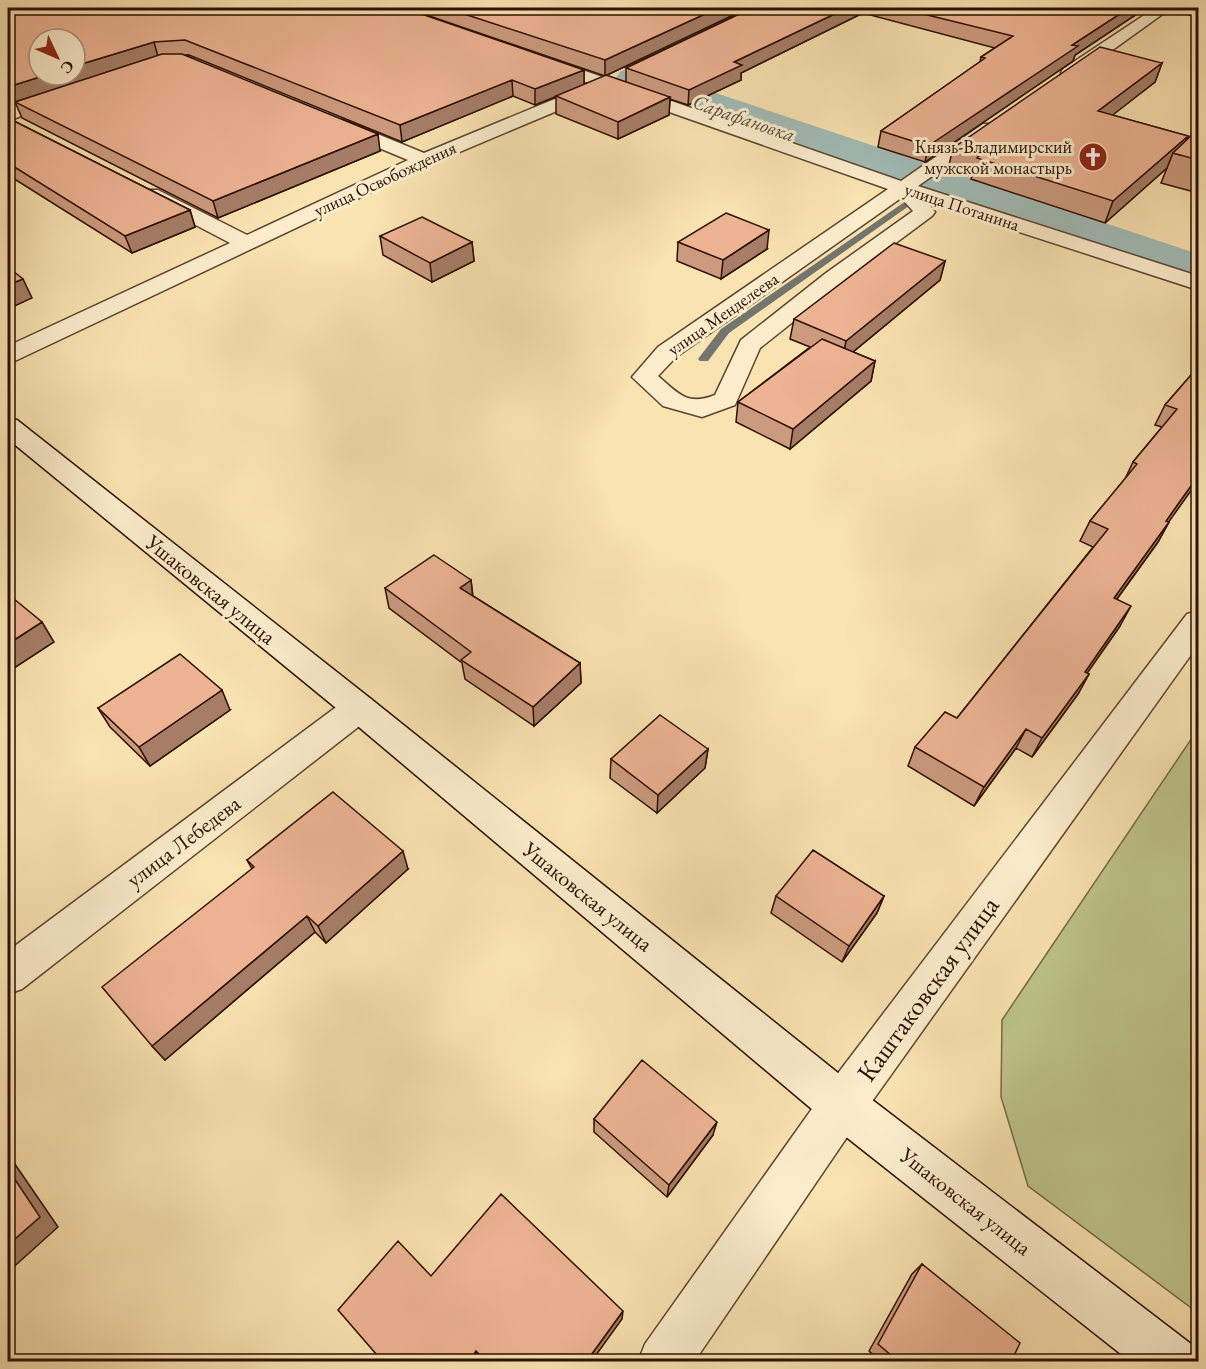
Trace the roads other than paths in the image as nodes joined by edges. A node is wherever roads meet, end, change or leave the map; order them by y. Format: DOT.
graph roads {
  1 [pos="1164,8"];
  2 [pos="530,57"];
  3 [pos="627,74"];
  4 [pos="1057,81"];
  5 [pos="606,84"];
  6 [pos="75,91"];
  7 [pos="317,115"];
  8 [pos="11,121"];
  9 [pos="999,121"];
  10 [pos="424,160"];
  11 [pos="132,185"];
  12 [pos="903,188"];
  13 [pos="247,243"];
  14 [pos="1198,283"];
  15 [pos="8,355"];
  16 [pos="8,426"];
  17 [pos="1198,622"];
  18 [pos="359,708"];
  19 [pos="8,975"];
  20 [pos="842,1105"];
  21 [pos="663,1362"];
  22 [pos="1173,1362"];
  1 -- 4 [label="street"];
  2 -- 5 [label="street, улица Потанина"];
  3 -- 5 [label="street, улица Освобождения"];
  5 -- 10 [label="street, улица Освобождения"];
  5 -- 12 [label="street, улица Потанина"];
  6 -- 8 [label="street"];
  7 -- 10 [label="street"];
  9 -- 12 [label="street, улица Менделеева"];
  10 -- 13 [label="street, улица Освобождения"];
  11 -- 13 [label="street"];
  12 -- 12 [label="street, улица Менделеева"];
  12 -- 14 [label="street, улица Потанина"];
  13 -- 15 [label="street, улица Освобождения"];
  16 -- 18 [label="street, Ушаковская улица"];
  17 -- 20 [label="street, Каштаковская улица"];
  18 -- 19 [label="street, улица Лебедева"];
  18 -- 20 [label="street, Ушаковская улица"];
  20 -- 21 [label="street, Каштаковская улица"];
  20 -- 22 [label="street, Ушаковская улица"];
}
